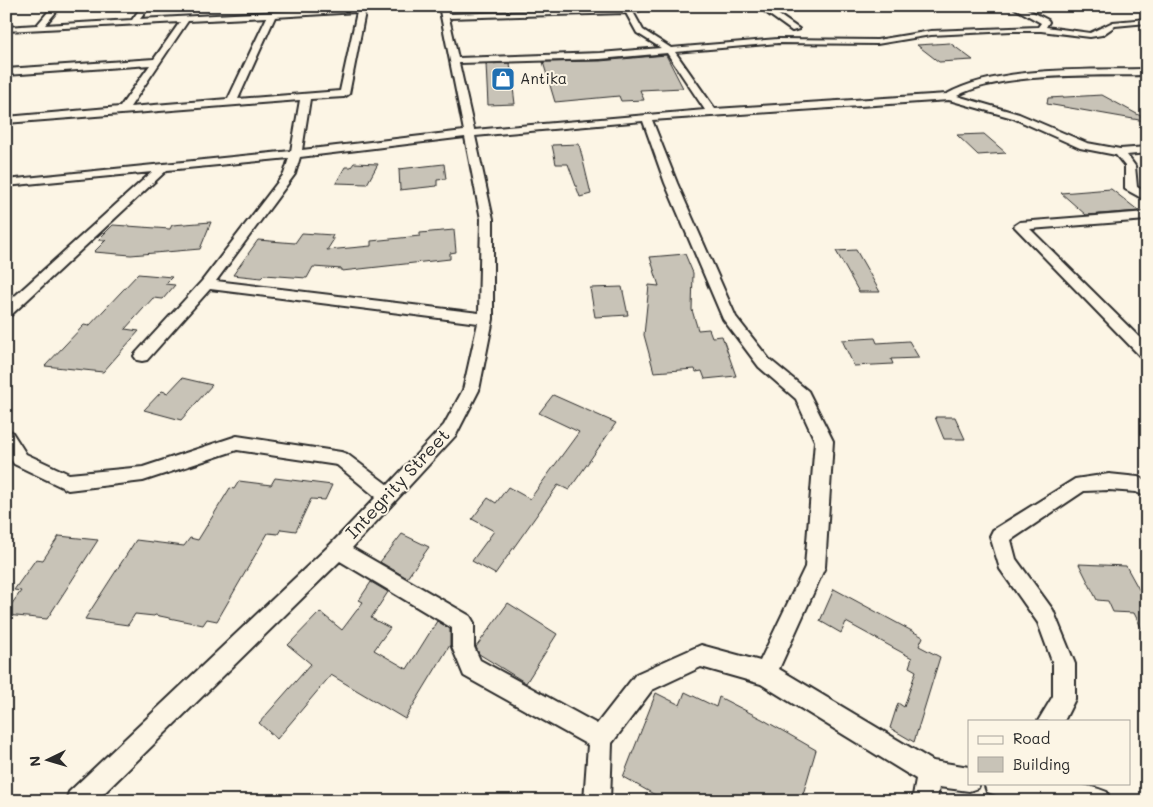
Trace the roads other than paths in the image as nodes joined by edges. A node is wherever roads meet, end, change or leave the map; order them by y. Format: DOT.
graph roads {
  1 [pos="57,6"];
  2 [pos="146,6"];
  3 [pos="431,6"];
  4 [pos="443,6"];
  5 [pos="652,6"];
  6 [pos="761,6"];
  7 [pos="1015,6"];
  8 [pos="361,11"];
  9 [pos="629,11"];
  10 [pos="272,15"];
  11 [pos="446,16"];
  12 [pos="186,19"];
  13 [pos="1147,21"];
  14 [pos="135,22"];
  15 [pos="39,27"];
  16 [pos="6,29"];
  17 [pos="796,29"];
  18 [pos="1041,29"];
  19 [pos="669,50"];
  20 [pos="455,61"];
  21 [pos="154,62"];
  22 [pos="6,72"];
  23 [pos="1147,72"];
  24 [pos="949,97"];
  25 [pos="305,98"];
  26 [pos="232,102"];
  27 [pos="123,110"];
  28 [pos="712,112"];
  29 [pos="646,117"];
  30 [pos="6,120"];
  31 [pos="471,133"];
  32 [pos="1147,150"];
  33 [pos="1120,152"];
  34 [pos="296,154"];
  35 [pos="164,167"];
  36 [pos="6,182"];
  37 [pos="1147,198"];
  38 [pos="1147,216"];
  39 [pos="207,284"];
  40 [pos="6,312"];
  41 [pos="486,319"];
  42 [pos="1147,354"];
  43 [pos="142,356"];
  44 [pos="6,437"];
  45 [pos="1147,489"];
  46 [pos="389,496"];
  47 [pos="338,550"];
  48 [pos="766,674"];
  49 [pos="1051,720"];
  50 [pos="600,739"];
  51 [pos="929,773"];
  52 [pos="968,779"];
  53 [pos="1006,784"];
  54 [pos="78,801"];
  55 [pos="597,801"];
  56 [pos="924,801"];
  57 [pos="1098,801"];
  1 -- 15 [label="street"];
  2 -- 14 [label="street"];
  3 -- 8 [label="street"];
  4 -- 11 [label="street, Integrity Street"];
  5 -- 9 [label="street"];
  6 -- 17 [label="street"];
  7 -- 18 [label="street"];
  8 -- 10 [label="street"];
  8 -- 25 [label="street"];
  9 -- 11 [label="street"];
  9 -- 19 [label="street"];
  10 -- 12 [label="street"];
  10 -- 26 [label="street"];
  11 -- 20 [label="street, Integrity Street"];
  12 -- 14 [label="street"];
  12 -- 21 [label="street"];
  13 -- 18 [label="street"];
  14 -- 15 [label="street"];
  15 -- 16 [label="street"];
  18 -- 19 [label="street"];
  19 -- 20 [label="street"];
  19 -- 28 [label="street"];
  20 -- 31 [label="street, Integrity Street"];
  21 -- 22 [label="street"];
  21 -- 27 [label="street"];
  23 -- 24 [label="street"];
  24 -- 28 [label="street"];
  24 -- 33 [label="street"];
  25 -- 26 [label="street"];
  25 -- 34 [label="street"];
  26 -- 27 [label="street"];
  27 -- 30 [label="street"];
  28 -- 29 [label="street"];
  29 -- 31 [label="street"];
  29 -- 48 [label="street"];
  31 -- 34 [label="street"];
  31 -- 41 [label="street, Integrity Street"];
  32 -- 33 [label="street"];
  33 -- 37 [label="street"];
  34 -- 35 [label="street"];
  34 -- 39 [label="street"];
  35 -- 36 [label="street"];
  35 -- 40 [label="street"];
  38 -- 42 [label="street"];
  39 -- 41 [label="street"];
  39 -- 43 [label="street"];
  41 -- 46 [label="street, Integrity Street"];
  44 -- 46 [label="street"];
  45 -- 49 [label="street"];
  46 -- 47 [label="street, Integrity Street"];
  47 -- 50 [label="street"];
  47 -- 54 [label="street, Integrity Street"];
  48 -- 50 [label="street"];
  48 -- 51 [label="street"];
  50 -- 55 [label="street"];
  51 -- 52 [label="street"];
  51 -- 56 [label="street"];
  53 -- 57 [label="street"];
}
